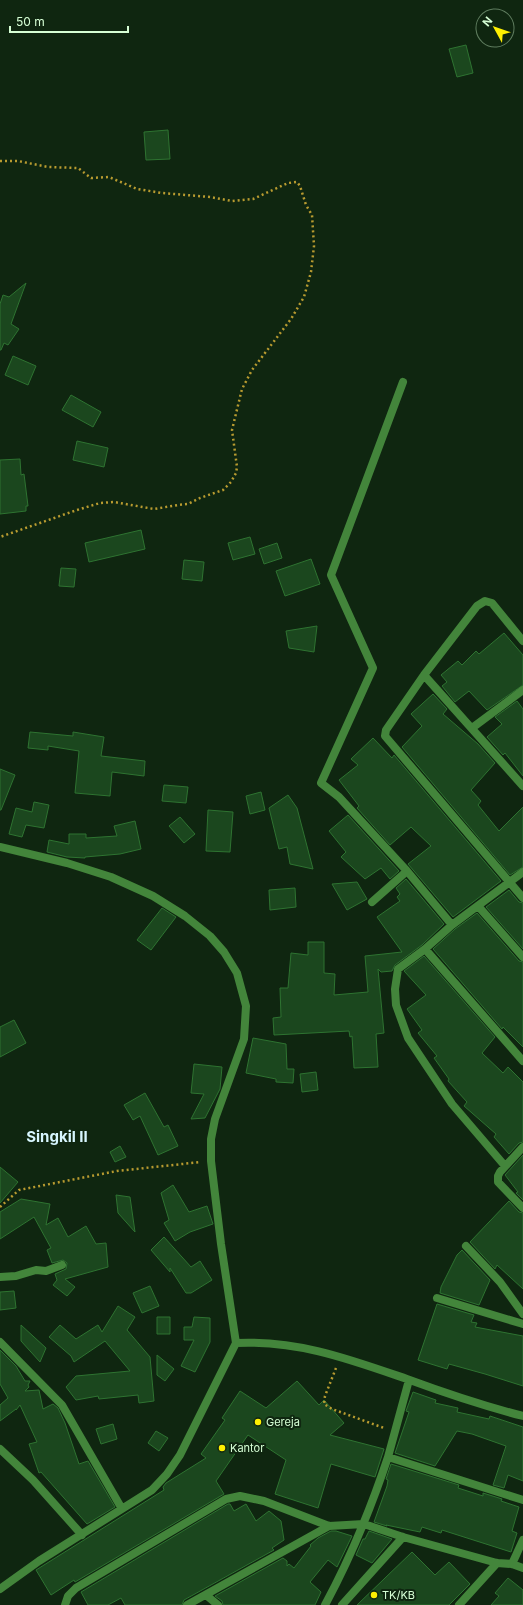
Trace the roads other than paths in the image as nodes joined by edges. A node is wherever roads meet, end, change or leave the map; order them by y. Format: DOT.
graph roads {
  1 [pos="403,382"];
  2 [pos="523,641"];
  3 [pos="424,675"];
  4 [pos="523,690"];
  5 [pos="472,728"];
  6 [pos="522,784"];
  7 [pos="0,847"];
  8 [pos="407,871"];
  9 [pos="523,872"];
  10 [pos="510,883"];
  11 [pos="523,898"];
  12 [pos="372,902"];
  13 [pos="478,906"];
  14 [pos="452,925"];
  15 [pos="425,948"];
  16 [pos="523,957"];
  17 [pos="523,1061"];
  18 [pos="523,1147"];
  19 [pos="505,1166"];
  20 [pos="523,1208"];
  21 [pos="466,1246"];
  22 [pos="62,1265"];
  23 [pos="0,1277"];
  24 [pos="437,1298"];
  25 [pos="523,1314"];
  26 [pos="523,1324"];
  27 [pos="0,1342"];
  28 [pos="236,1343"];
  29 [pos="409,1380"];
  30 [pos="523,1416"];
  31 [pos="0,1449"];
  32 [pos="388,1457"];
  33 [pos="523,1500"];
  34 [pos="122,1509"];
  35 [pos="364,1524"];
  36 [pos="329,1526"];
  37 [pos="82,1535"];
  38 [pos="402,1538"];
  39 [pos="523,1540"];
  40 [pos="497,1563"];
  41 [pos="512,1564"];
  42 [pos="523,1568"];
  43 [pos="0,1589"];
  44 [pos="206,1595"];
  45 [pos="65,1605"];
  46 [pos="187,1605"];
  47 [pos="218,1605"];
  48 [pos="325,1605"];
  49 [pos="342,1605"];
  50 [pos="459,1605"];
  1 -- 8 [label="street"];
  2 -- 3 [label="street"];
  3 -- 5 [label="street"];
  3 -- 10 [label="street"];
  4 -- 5 [label="street"];
  5 -- 6 [label="street"];
  7 -- 28 [label="street"];
  8 -- 12 [label="street"];
  8 -- 14 [label="street"];
  9 -- 10 [label="street"];
  10 -- 11 [label="street"];
  10 -- 13 [label="street"];
  13 -- 14 [label="street"];
  13 -- 16 [label="street"];
  14 -- 15 [label="street"];
  15 -- 17 [label="street"];
  15 -- 19 [label="street"];
  18 -- 19 [label="street"];
  19 -- 20 [label="street"];
  21 -- 25 [label="street"];
  22 -- 23 [label="street"];
  24 -- 26 [label="street"];
  27 -- 34 [label="street"];
  28 -- 29 [label="street"];
  28 -- 34 [label="street"];
  29 -- 30 [label="street"];
  29 -- 32 [label="street"];
  31 -- 37 [label="street"];
  32 -- 33 [label="street"];
  32 -- 35 [label="street"];
  34 -- 37 [label="street"];
  35 -- 36 [label="street"];
  35 -- 38 [label="street"];
  35 -- 48 [label="street"];
  36 -- 44 [label="street"];
  36 -- 45 [label="street"];
  37 -- 43 [label="street"];
  38 -- 40 [label="street"];
  38 -- 49 [label="street"];
  39 -- 41 [label="street"];
  40 -- 41 [label="street"];
  40 -- 50 [label="street"];
  41 -- 42 [label="street"];
  44 -- 46 [label="street"];
  44 -- 47 [label="street"];
}
